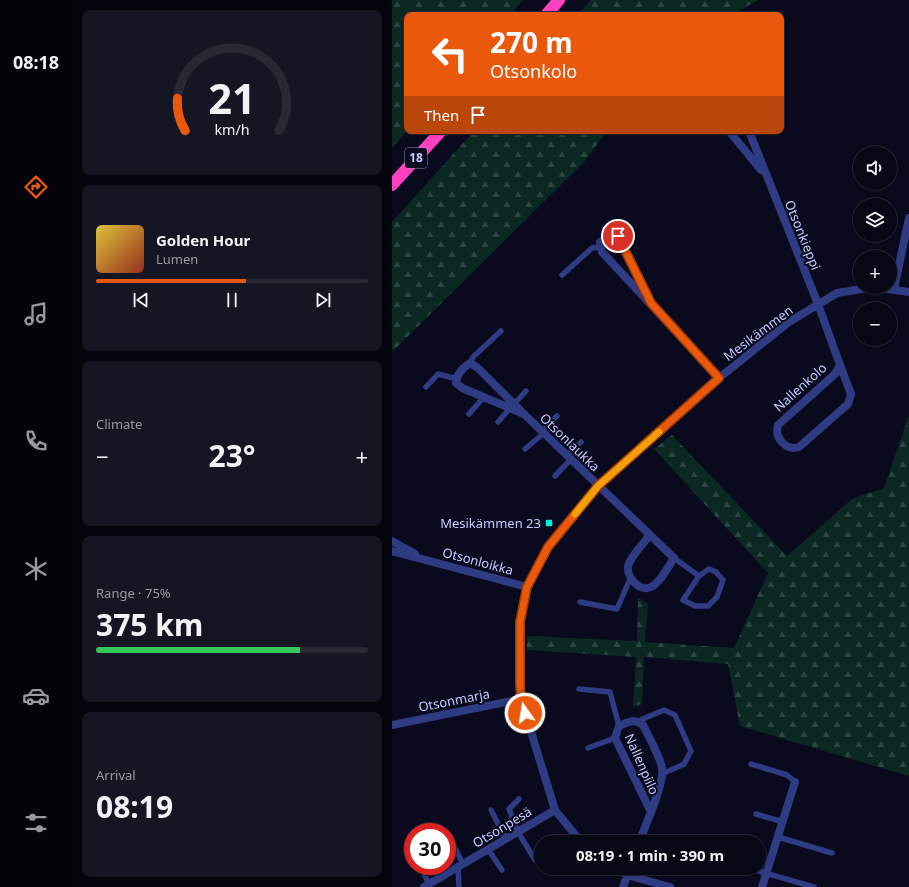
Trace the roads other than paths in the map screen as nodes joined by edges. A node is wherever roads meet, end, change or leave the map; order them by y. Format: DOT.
graph roads {
  1 [pos="559,0"];
  2 [pos="549,12"];
  3 [pos="438,134"];
  4 [pos="731,134"];
  5 [pos="750,134"];
  6 [pos="766,176"];
  7 [pos="392,185"];
  8 [pos="909,218"];
  9 [pos="599,247"];
  10 [pos="562,275"];
  11 [pos="897,275"];
  12 [pos="853,290"];
  13 [pos="897,290"];
  14 [pos="909,292"];
  15 [pos="651,303"];
  16 [pos="818,304"];
  17 [pos="501,331"];
  18 [pos="470,363"];
  19 [pos="840,365"];
  20 [pos="719,378"];
  21 [pos="457,379"];
  22 [pos="426,387"];
  23 [pos="526,391"];
  24 [pos="484,398"];
  25 [pos="512,406"];
  26 [pos="469,414"];
  27 [pos="557,416"];
  28 [pos="498,422"];
  29 [pos="543,432"];
  30 [pos="581,442"];
  31 [pos="525,449"];
  32 [pos="569,457"];
  33 [pos="555,476"];
  34 [pos="598,486"];
  35 [pos="650,535"];
  36 [pos="392,540"];
  37 [pos="392,551"];
  38 [pos="674,558"];
  39 [pos="423,559"];
  40 [pos="699,576"];
  41 [pos="630,579"];
  42 [pos="527,587"];
  43 [pos="580,602"];
  44 [pos="579,689"];
  45 [pos="521,699"];
  46 [pos="638,721"];
  47 [pos="392,725"];
  48 [pos="619,726"];
  49 [pos="615,738"];
  50 [pos="588,748"];
  51 [pos="751,764"];
  52 [pos="662,774"];
  53 [pos="795,782"];
  54 [pos="519,799"];
  55 [pos="491,810"];
  56 [pos="555,810"];
  57 [pos="651,812"];
  58 [pos="756,814"];
  59 [pos="782,822"];
  60 [pos="518,832"];
  61 [pos="575,835"];
  62 [pos="642,835"];
  63 [pos="778,837"];
  64 [pos="506,839"];
  65 [pos="488,849"];
  66 [pos="832,853"];
  67 [pos="456,854"];
  68 [pos="534,858"];
  69 [pos="460,866"];
  70 [pos="502,870"];
  71 [pos="766,874"];
  72 [pos="424,875"];
  73 [pos="627,875"];
  74 [pos="636,875"];
  75 [pos="766,875"];
  76 [pos="429,886"];
  77 [pos="459,887"];
  78 [pos="623,887"];
  79 [pos="670,887"];
  80 [pos="762,887"];
  81 [pos="814,887"];
  1 -- 2 [label="highway"];
  3 -- 7 [label="highway, 18"];
  4 -- 6 [label="street, Otsonkieppi"];
  5 -- 6 [label="street, Otsonkieppi"];
  6 -- 16 [label="street, Otsonkieppi"];
  8 -- 11 [label="street"];
  9 -- 10 [label="lane"];
  9 -- 15 [label="street"];
  9 -- 15 [label="street"];
  12 -- 16 [label="street, Mesikämmen"];
  13 -- 14 [label="street, Mesikämmen"];
  15 -- 20 [label="street"];
  16 -- 19 [label="street, Nallenkolo"];
  16 -- 20 [label="street, Mesikämmen"];
  17 -- 18 [label="lane"];
  18 -- 21 [label="street"];
  18 -- 25 [label="street, Otsonlaukka"];
  19 -- 19 [label="street, Nallenkolo"];
  20 -- 34 [label="street, Mesikämmen"];
  21 -- 22 [label="lane"];
  21 -- 24 [label="street, Otsonlaukka"];
  23 -- 25 [label="lane"];
  24 -- 25 [label="street, Otsonlaukka"];
  24 -- 26 [label="lane"];
  25 -- 28 [label="lane"];
  25 -- 29 [label="street, Otsonlaukka"];
  27 -- 29 [label="lane"];
  29 -- 31 [label="lane"];
  29 -- 32 [label="street, Otsonlaukka"];
  30 -- 32 [label="lane"];
  32 -- 33 [label="lane"];
  32 -- 34 [label="street, Otsonlaukka"];
  34 -- 35 [label="street, Otsonlaukka"];
  34 -- 42 [label="street, Mesikämmen"];
  35 -- 38 [label="street, Otsonlaukka"];
  35 -- 41 [label="street"];
  36 -- 39 [label="street, Otsonloikka"];
  37 -- 39 [label="street, Otsonloikka"];
  38 -- 40 [label="lane"];
  38 -- 41 [label="street"];
  39 -- 42 [label="street, Otsonloikka"];
  40 -- 40 [label="lane"];
  41 -- 43 [label="lane"];
  42 -- 45 [label="street, Mesikämmen"];
  44 -- 48 [label="lane"];
  45 -- 47 [label="street, Otsonmarja"];
  45 -- 56 [label="street, Mesikämmen"];
  46 -- 48 [label="street, Nallenpiilo"];
  46 -- 52 [label="street, Nallenpiilo"];
  46 -- 52 [label="lane"];
  48 -- 49 [label="street, Nallenpiilo"];
  49 -- 50 [label="lane"];
  49 -- 57 [label="street, Nallenpiilo"];
  51 -- 53 [label="lane"];
  52 -- 57 [label="street, Nallenpiilo"];
  53 -- 59 [label="street"];
  54 -- 60 [label="lane"];
  55 -- 64 [label="lane"];
  56 -- 60 [label="street, Otsonpesä"];
  56 -- 61 [label="street, Mesikämmen"];
  57 -- 62 [label="street, Nallenpiilo"];
  58 -- 59 [label="lane"];
  59 -- 63 [label="street"];
  60 -- 64 [label="street, Otsonpesä"];
  60 -- 68 [label="lane"];
  63 -- 66 [label="lane"];
  63 -- 71 [label="street"];
  64 -- 65 [label="street, Otsonpesä"];
  65 -- 69 [label="street, Otsonpesä"];
  65 -- 70 [label="lane"];
  67 -- 69 [label="lane"];
  69 -- 76 [label="street, Otsonpesä"];
  69 -- 77 [label="lane"];
  71 -- 81 [label="lane"];
  72 -- 76 [label="lane"];
  73 -- 78 [label="street"];
  74 -- 79 [label="street"];
  75 -- 80 [label="street"];
}
